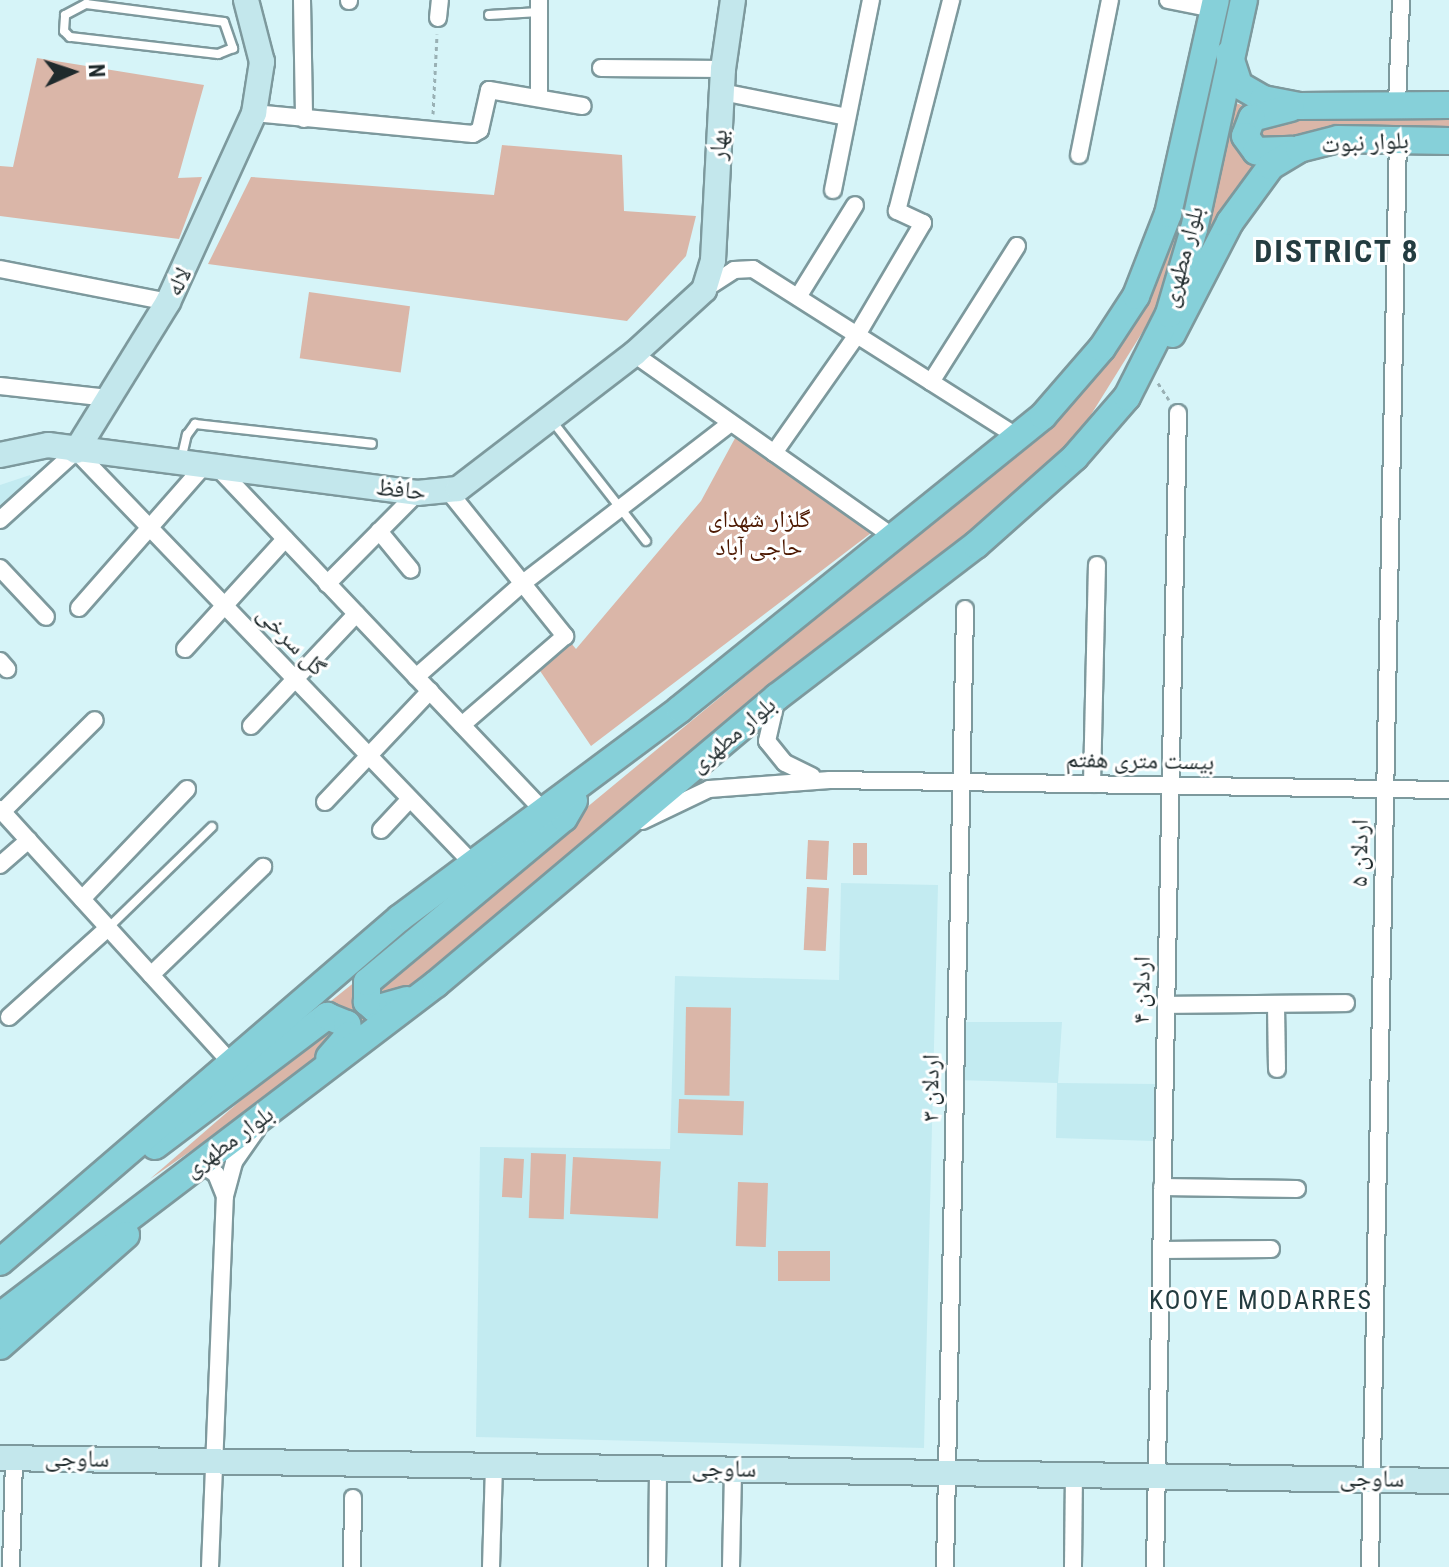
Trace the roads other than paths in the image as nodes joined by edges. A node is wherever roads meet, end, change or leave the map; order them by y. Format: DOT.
graph roads {
  1 [pos="246,0"];
  2 [pos="302,0"];
  3 [pos="440,0"];
  4 [pos="733,0"];
  5 [pos="871,0"];
  6 [pos="951,0"];
  7 [pos="1110,0"];
  8 [pos="1168,0"];
  9 [pos="1244,0"];
  10 [pos="1401,0"];
  11 [pos="86,2"];
  12 [pos="1215,4"];
  13 [pos="539,6"];
  14 [pos="489,15"];
  15 [pos="438,18"];
  16 [pos="1229,54"];
  17 [pos="601,68"];
  18 [pos="723,81"];
  19 [pos="539,98"];
  20 [pos="1397,105"];
  21 [pos="1449,105"];
  22 [pos="583,106"];
  23 [pos="1299,106"];
  24 [pos="254,113"];
  25 [pos="847,117"];
  26 [pos="304,119"];
  27 [pos="1398,140"];
  28 [pos="1449,141"];
  29 [pos="1299,149"];
  30 [pos="1079,155"];
  31 [pos="833,190"];
  32 [pos="855,205"];
  33 [pos="1017,246"];
  34 [pos="0,269"];
  35 [pos="704,290"];
  36 [pos="798,297"];
  37 [pos="168,302"];
  38 [pos="857,335"];
  39 [pos="634,354"];
  40 [pos="931,382"];
  41 [pos="0,386"];
  42 [pos="1127,397"];
  43 [pos="108,398"];
  44 [pos="1178,413"];
  45 [pos="550,418"];
  46 [pos="731,423"];
  47 [pos="1019,438"];
  48 [pos="372,444"];
  49 [pos="76,451"];
  50 [pos="774,453"];
  51 [pos="0,455"];
  52 [pos="200,467"];
  53 [pos="0,468"];
  54 [pos="417,493"];
  55 [pos="450,493"];
  56 [pos="621,508"];
  57 [pos="0,520"];
  58 [pos="149,528"];
  59 [pos="379,531"];
  60 [pos="893,537"];
  61 [pos="285,539"];
  62 [pos="646,541"];
  63 [pos="1097,565"];
  64 [pos="0,568"];
  65 [pos="411,570"];
  66 [pos="523,583"];
  67 [pos="327,584"];
  68 [pos="223,604"];
  69 [pos="79,608"];
  70 [pos="965,609"];
  71 [pos="356,614"];
  72 [pos="46,617"];
  73 [pos="185,649"];
  74 [pos="416,677"];
  75 [pos="295,679"];
  76 [pos="430,691"];
  77 [pos="777,697"];
  78 [pos="95,720"];
  79 [pos="462,725"];
  80 [pos="251,726"];
  81 [pos="368,755"];
  82 [pos="588,778"];
  83 [pos="830,780"];
  84 [pos="961,782"];
  85 [pos="1092,784"];
  86 [pos="1170,785"];
  87 [pos="187,789"];
  88 [pos="1385,789"];
  89 [pos="1449,790"];
  90 [pos="410,799"];
  91 [pos="325,802"];
  92 [pos="1,810"];
  93 [pos="544,811"];
  94 [pos="212,827"];
  95 [pos="381,830"];
  96 [pos="616,834"];
  97 [pos="29,840"];
  98 [pos="472,863"];
  99 [pos="0,865"];
  100 [pos="263,867"];
  101 [pos="82,899"];
  102 [pos="108,928"];
  103 [pos="151,975"];
  104 [pos="436,984"];
  105 [pos="1346,1003"];
  106 [pos="1166,1005"];
  107 [pos="1276,1005"];
  108 [pos="9,1017"];
  109 [pos="230,1062"];
  110 [pos="1277,1069"];
  111 [pos="293,1094"];
  112 [pos="270,1113"];
  113 [pos="187,1171"];
  114 [pos="1162,1187"];
  115 [pos="1297,1189"];
  116 [pos="156,1196"];
  117 [pos="225,1196"];
  118 [pos="61,1209"];
  119 [pos="1271,1249"];
  120 [pos="1161,1250"];
  121 [pos="0,1262"];
  122 [pos="0,1316"];
  123 [pos="0,1346"];
  124 [pos="7,1458"];
  125 [pos="214,1461"];
  126 [pos="494,1466"];
  127 [pos="658,1468"];
  128 [pos="733,1469"];
  129 [pos="947,1473"];
  130 [pos="1074,1475"];
  131 [pos="1156,1476"];
  132 [pos="1372,1479"];
  133 [pos="1449,1481"];
  134 [pos="353,1498"];
  135 [pos="11,1567"];
  136 [pos="210,1567"];
  137 [pos="352,1567"];
  138 [pos="491,1567"];
  139 [pos="657,1567"];
  140 [pos="731,1567"];
  141 [pos="945,1567"];
  142 [pos="1073,1567"];
  143 [pos="1155,1567"];
  144 [pos="1370,1567"];
  1 -- 24 [label="street, لاله"];
  2 -- 26 [label="street"];
  3 -- 15 [label="street"];
  4 -- 18 [label="street, بهار"];
  5 -- 25 [label="street"];
  6 -- 38 [label="street"];
  7 -- 30 [label="street"];
  8 -- 12 [label="street"];
  9 -- 16 [label="main road, بلوار مطهری"];
  10 -- 20 [label="street"];
  11 -- 11 [label="lane"];
  12 -- 47 [label="main road, بلوار مطهری"];
  13 -- 14 [label="lane"];
  13 -- 19 [label="street"];
  16 -- 23 [label="main road"];
  16 -- 42 [label="main road, بلوار مطهری"];
  17 -- 18 [label="street"];
  18 -- 25 [label="street"];
  18 -- 35 [label="street, بهار"];
  19 -- 22 [label="street"];
  19 -- 26 [label="street"];
  20 -- 21 [label="main road, بلوار نبوت"];
  20 -- 23 [label="main road, بلوار نبوت"];
  23 -- 29 [label="main road"];
  24 -- 26 [label="street"];
  24 -- 37 [label="street, لاله"];
  25 -- 31 [label="street"];
  27 -- 28 [label="main road, بلوار نبوت"];
  27 -- 29 [label="main road, بلوار نبوت"];
  27 -- 88 [label="street, اردلان ۵"];
  29 -- 42 [label="main road, بلوار نبوت"];
  32 -- 36 [label="street"];
  33 -- 40 [label="street"];
  34 -- 37 [label="street"];
  35 -- 36 [label="street"];
  35 -- 39 [label="street, حافظ"];
  36 -- 38 [label="street"];
  37 -- 43 [label="street, لاله"];
  38 -- 40 [label="street"];
  38 -- 50 [label="street"];
  39 -- 45 [label="street, حافظ"];
  39 -- 46 [label="street"];
  40 -- 47 [label="street"];
  41 -- 43 [label="street"];
  42 -- 77 [label="main road, بلوار مطهری"];
  43 -- 49 [label="street, لاله"];
  44 -- 86 [label="street, اردلان ۴"];
  45 -- 55 [label="street, حافظ"];
  45 -- 56 [label="lane"];
  46 -- 50 [label="street"];
  46 -- 56 [label="street"];
  47 -- 60 [label="main road, بلوار مطهری"];
  48 -- 52 [label="lane"];
  49 -- 51 [label="street, حافظ"];
  49 -- 52 [label="street, حافظ"];
  49 -- 53 [label="street"];
  49 -- 57 [label="street, لاله"];
  49 -- 58 [label="street, گل سرخی"];
  50 -- 60 [label="street"];
  52 -- 54 [label="street, حافظ"];
  52 -- 58 [label="street"];
  52 -- 61 [label="street"];
  54 -- 55 [label="street, حافظ"];
  54 -- 59 [label="street"];
  55 -- 66 [label="street"];
  56 -- 62 [label="lane"];
  56 -- 66 [label="street"];
  58 -- 68 [label="street, گل سرخی"];
  58 -- 69 [label="street"];
  59 -- 65 [label="street"];
  59 -- 67 [label="street"];
  60 -- 82 [label="main road, بلوار مطهری"];
  61 -- 67 [label="street"];
  61 -- 68 [label="street"];
  63 -- 85 [label="street"];
  64 -- 72 [label="street"];
  66 -- 74 [label="street"];
  66 -- 79 [label="street"];
  67 -- 71 [label="street"];
  68 -- 73 [label="street"];
  68 -- 75 [label="street, گل سرخی"];
  70 -- 84 [label="street, اردلان ۳"];
  71 -- 74 [label="street"];
  71 -- 75 [label="street"];
  74 -- 76 [label="street"];
  75 -- 80 [label="street"];
  75 -- 81 [label="street, گل سرخی"];
  76 -- 79 [label="street"];
  76 -- 81 [label="street"];
  77 -- 83 [label="street"];
  77 -- 96 [label="main road, بلوار مطهری"];
  78 -- 92 [label="street"];
  79 -- 93 [label="street"];
  81 -- 90 [label="street, گل سرخی"];
  81 -- 91 [label="street"];
  82 -- 93 [label="main road, بلوار مطهری"];
  82 -- 104 [label="main road"];
  83 -- 84 [label="street, بیست متری هفتم"];
  83 -- 96 [label="street"];
  84 -- 85 [label="street, بیست متری هفتم"];
  84 -- 129 [label="street, اردلان ۳"];
  85 -- 86 [label="street, بیست متری هفتم"];
  86 -- 88 [label="street, بیست متری هفتم"];
  86 -- 106 [label="street, اردلان ۴"];
  87 -- 101 [label="street"];
  88 -- 89 [label="street, بیست متری هفتم"];
  88 -- 132 [label="street, اردلان ۵"];
  90 -- 95 [label="street"];
  90 -- 98 [label="street, گل سرخی"];
  92 -- 97 [label="street"];
  93 -- 98 [label="main road, بلوار مطهری"];
  94 -- 102 [label="lane"];
  96 -- 104 [label="main road, بلوار مطهری"];
  97 -- 99 [label="street"];
  97 -- 101 [label="street"];
  98 -- 109 [label="main road, بلوار مطهری"];
  100 -- 103 [label="street"];
  101 -- 102 [label="street"];
  102 -- 103 [label="street"];
  102 -- 108 [label="street"];
  103 -- 109 [label="street"];
  104 -- 111 [label="main road, بلوار مطهری"];
  105 -- 107 [label="street"];
  106 -- 107 [label="street"];
  106 -- 114 [label="street, اردلان ۴"];
  107 -- 110 [label="street"];
  109 -- 118 [label="main road, بلوار مطهری"];
  111 -- 112 [label="main road, بلوار مطهری"];
  111 -- 118 [label="main road"];
  112 -- 113 [label="main road, بلوار مطهری"];
  112 -- 117 [label="street"];
  113 -- 116 [label="main road, بلوار مطهری"];
  113 -- 117 [label="street"];
  114 -- 115 [label="street"];
  114 -- 120 [label="street, اردلان ۴"];
  116 -- 122 [label="main road, بلوار مطهری"];
  116 -- 123 [label="main road"];
  117 -- 125 [label="street"];
  118 -- 121 [label="main road, بلوار مطهری"];
  119 -- 120 [label="street"];
  120 -- 131 [label="street, اردلان ۴"];
  124 -- 125 [label="street, ساوجی"];
  124 -- 135 [label="street"];
  125 -- 126 [label="street, ساوجی"];
  125 -- 136 [label="street"];
  126 -- 127 [label="street, ساوجی"];
  126 -- 138 [label="street"];
  127 -- 128 [label="street, ساوجی"];
  127 -- 139 [label="street"];
  128 -- 129 [label="street, ساوجی"];
  128 -- 140 [label="street"];
  129 -- 130 [label="street, ساوجی"];
  129 -- 141 [label="street, اردلان ۳"];
  130 -- 131 [label="street, ساوجی"];
  130 -- 142 [label="street"];
  131 -- 132 [label="street, ساوجی"];
  131 -- 143 [label="street, اردلان ۴"];
  132 -- 133 [label="street, ساوجی"];
  132 -- 144 [label="street, اردلان ۵"];
  134 -- 137 [label="street"];
}
